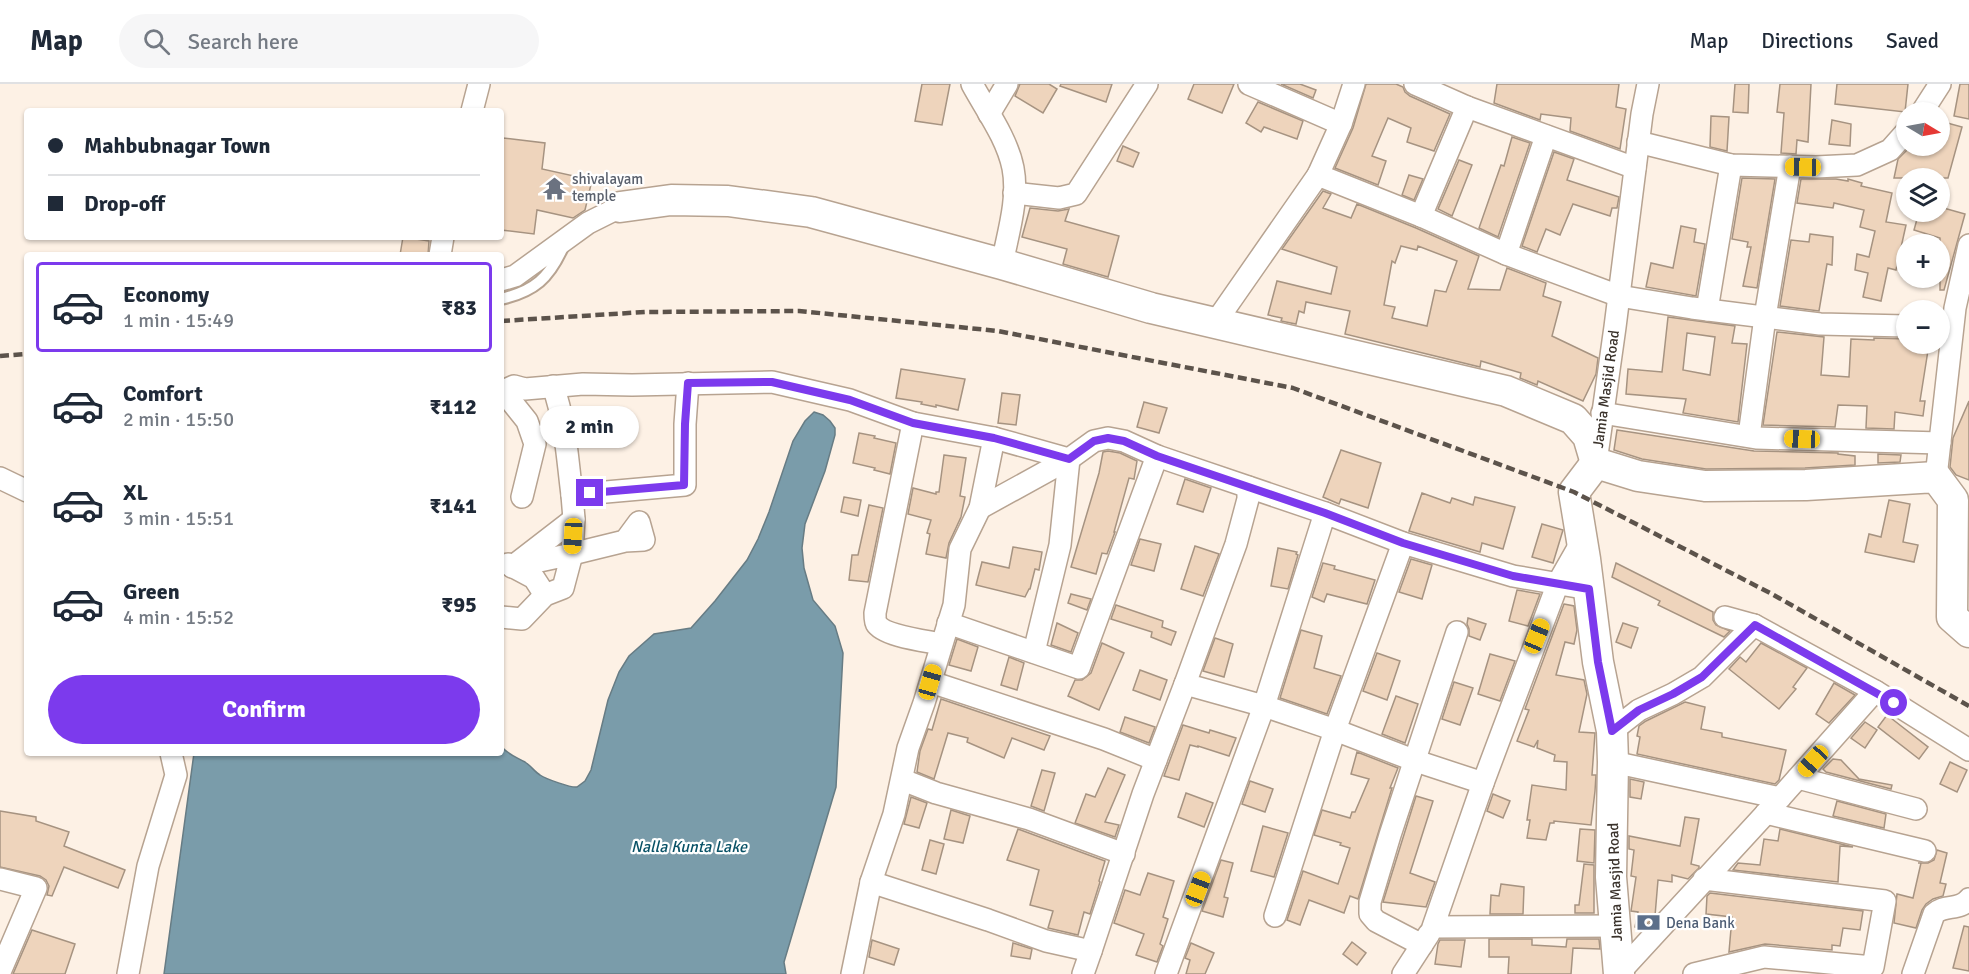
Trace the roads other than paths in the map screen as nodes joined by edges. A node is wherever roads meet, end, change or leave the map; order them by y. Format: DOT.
graph roads {
  1 [pos="479,84"];
  2 [pos="972,84"];
  3 [pos="1007,84"];
  4 [pos="1147,84"];
  5 [pos="1249,84"];
  6 [pos="1354,84"];
  7 [pos="1415,84"];
  8 [pos="1648,84"];
  9 [pos="1940,84"];
  10 [pos="1928,102"];
  11 [pos="1467,107"];
  12 [pos="473,108"];
  13 [pos="988,114"];
  14 [pos="1341,124"];
  15 [pos="1546,136"];
  16 [pos="1638,142"];
  17 [pos="1896,143"];
  18 [pos="1731,165"];
  19 [pos="1790,166"];
  20 [pos="1635,168"];
  21 [pos="1318,175"];
  22 [pos="1014,193"];
  23 [pos="620,207"];
  24 [pos="1421,216"];
  25 [pos="567,238"];
  26 [pos="1969,245"];
  27 [pos="1506,254"];
  28 [pos="1002,264"];
  29 [pos="504,279"];
  30 [pos="1619,296"];
  31 [pos="504,298"];
  32 [pos="1707,310"];
  33 [pos="1765,317"];
  34 [pos="1215,323"];
  35 [pos="1896,326"];
  36 [pos="1954,331"];
  37 [pos="688,383"];
  38 [pos="552,387"];
  39 [pos="504,391"];
  40 [pos="504,394"];
  41 [pos="1602,413"];
  42 [pos="913,423"];
  43 [pos="1749,436"];
  44 [pos="994,438"];
  45 [pos="1940,443"];
  46 [pos="1157,456"];
  47 [pos="1069,459"];
  48 [pos="1596,463"];
  49 [pos="0,478"];
  50 [pos="1248,487"];
  51 [pos="24,490"];
  52 [pos="572,495"];
  53 [pos="1953,496"];
  54 [pos="522,497"];
  55 [pos="980,508"];
  56 [pos="1325,513"];
  57 [pos="573,519"];
  58 [pos="626,541"];
  59 [pos="1582,541"];
  60 [pos="1403,543"];
  61 [pos="572,554"];
  62 [pos="506,563"];
  63 [pos="1558,584"];
  64 [pos="1589,589"];
  65 [pos="545,595"];
  66 [pos="504,617"];
  67 [pos="1725,617"];
  68 [pos="948,623"];
  69 [pos="1755,625"];
  70 [pos="1457,632"];
  71 [pos="1969,632"];
  72 [pos="941,644"];
  73 [pos="1034,652"];
  74 [pos="930,682"];
  75 [pos="1185,684"];
  76 [pos="1875,691"];
  77 [pos="1264,706"];
  78 [pos="1335,730"];
  79 [pos="1612,731"];
  80 [pos="1969,750"];
  81 [pos="172,756"];
  82 [pos="1156,760"];
  83 [pos="1416,761"];
  84 [pos="1613,762"];
  85 [pos="1798,778"];
  86 [pos="903,780"];
  87 [pos="1483,783"];
  88 [pos="1773,806"];
  89 [pos="1916,809"];
  90 [pos="1924,851"];
  91 [pos="1124,854"];
  92 [pos="0,879"];
  93 [pos="1704,879"];
  94 [pos="871,882"];
  95 [pos="1969,899"];
  96 [pos="1275,916"];
  97 [pos="1615,926"];
  98 [pos="1434,927"];
  99 [pos="1422,945"];
  100 [pos="1091,951"];
  101 [pos="0,972"];
  102 [pos="128,974"];
  103 [pos="852,974"];
  104 [pos="1083,974"];
  105 [pos="1166,974"];
  106 [pos="1403,974"];
  107 [pos="1620,974"];
  108 [pos="1694,974"];
  109 [pos="1913,974"];
  1 -- 12 [label="street"];
  2 -- 13 [label="street"];
  3 -- 13 [label="street"];
  4 -- 22 [label="street"];
  5 -- 14 [label="street"];
  6 -- 14 [label="street"];
  7 -- 11 [label="street"];
  8 -- 16 [label="street, Jamia Masjid Road"];
  9 -- 10 [label="street"];
  11 -- 15 [label="street"];
  11 -- 24 [label="street"];
  13 -- 22 [label="street"];
  14 -- 21 [label="street"];
  15 -- 20 [label="street"];
  15 -- 27 [label="street"];
  16 -- 18 [label="street"];
  16 -- 20 [label="street, Jamia Masjid Road"];
  17 -- 19 [label="street"];
  18 -- 19 [label="street"];
  18 -- 32 [label="street"];
  19 -- 33 [label="street"];
  20 -- 30 [label="street, Jamia Masjid Road"];
  21 -- 24 [label="street"];
  21 -- 34 [label="street"];
  22 -- 28 [label="street"];
  23 -- 25 [label="street"];
  23 -- 28 [label="street"];
  24 -- 27 [label="street"];
  25 -- 29 [label="street"];
  25 -- 31 [label="lane"];
  26 -- 36 [label="street"];
  27 -- 30 [label="street"];
  28 -- 34 [label="street"];
  30 -- 32 [label="street"];
  30 -- 41 [label="street, Jamia Masjid Road"];
  32 -- 33 [label="street"];
  33 -- 35 [label="street"];
  33 -- 43 [label="street"];
  34 -- 48 [label="street"];
  36 -- 45 [label="street"];
  37 -- 38 [label="street"];
  37 -- 42 [label="street"];
  37 -- 52 [label="street"];
  38 -- 39 [label="street"];
  38 -- 52 [label="street"];
  40 -- 54 [label="street"];
  41 -- 43 [label="street"];
  41 -- 48 [label="street, Jamia Masjid Road"];
  42 -- 44 [label="street"];
  42 -- 72 [label="street"];
  43 -- 45 [label="street"];
  44 -- 47 [label="street"];
  44 -- 55 [label="street"];
  45 -- 53 [label="street"];
  46 -- 47 [label="street"];
  46 -- 50 [label="street"];
  46 -- 73 [label="street"];
  47 -- 55 [label="street"];
  47 -- 73 [label="street"];
  48 -- 53 [label="street"];
  48 -- 59 [label="street, Jamia Masjid Road"];
  49 -- 51 [label="street"];
  50 -- 56 [label="street"];
  50 -- 75 [label="street"];
  52 -- 57 [label="street"];
  53 -- 71 [label="street"];
  55 -- 68 [label="street"];
  56 -- 60 [label="street"];
  56 -- 77 [label="street"];
  57 -- 61 [label="street"];
  57 -- 62 [label="street"];
  58 -- 61 [label="street"];
  59 -- 63 [label="street"];
  59 -- 64 [label="street, Jamia Masjid Road"];
  60 -- 63 [label="street"];
  60 -- 78 [label="street"];
  61 -- 62 [label="street"];
  61 -- 65 [label="street"];
  62 -- 65 [label="street"];
  63 -- 64 [label="street"];
  63 -- 87 [label="street"];
  64 -- 79 [label="street, Jamia Masjid Road"];
  65 -- 66 [label="street"];
  67 -- 69 [label="street"];
  68 -- 72 [label="street"];
  68 -- 73 [label="street"];
  69 -- 76 [label="street"];
  69 -- 79 [label="street"];
  70 -- 83 [label="street"];
  72 -- 74 [label="street"];
  74 -- 82 [label="street"];
  74 -- 86 [label="street"];
  75 -- 77 [label="street"];
  75 -- 82 [label="street"];
  76 -- 80 [label="street"];
  76 -- 85 [label="street"];
  77 -- 78 [label="street"];
  77 -- 105 [label="street"];
  78 -- 83 [label="street"];
  78 -- 96 [label="street"];
  79 -- 84 [label="street, Jamia Masjid Road"];
  81 -- 102 [label="street"];
  82 -- 91 [label="street"];
  83 -- 87 [label="street"];
  83 -- 99 [label="street"];
  84 -- 88 [label="street"];
  84 -- 97 [label="street, Jamia Masjid Road"];
  85 -- 88 [label="street"];
  85 -- 89 [label="street"];
  86 -- 91 [label="street"];
  86 -- 94 [label="street"];
  87 -- 98 [label="street"];
  88 -- 90 [label="street"];
  88 -- 93 [label="street"];
  91 -- 100 [label="street"];
  92 -- 101 [label="street"];
  93 -- 107 [label="street"];
  93 -- 108 [label="street"];
  94 -- 100 [label="street"];
  94 -- 103 [label="street"];
  95 -- 109 [label="street"];
  97 -- 98 [label="street"];
  97 -- 107 [label="street, Jamia Masjid Road"];
  98 -- 99 [label="street"];
  99 -- 106 [label="street"];
  100 -- 104 [label="street"];
}
